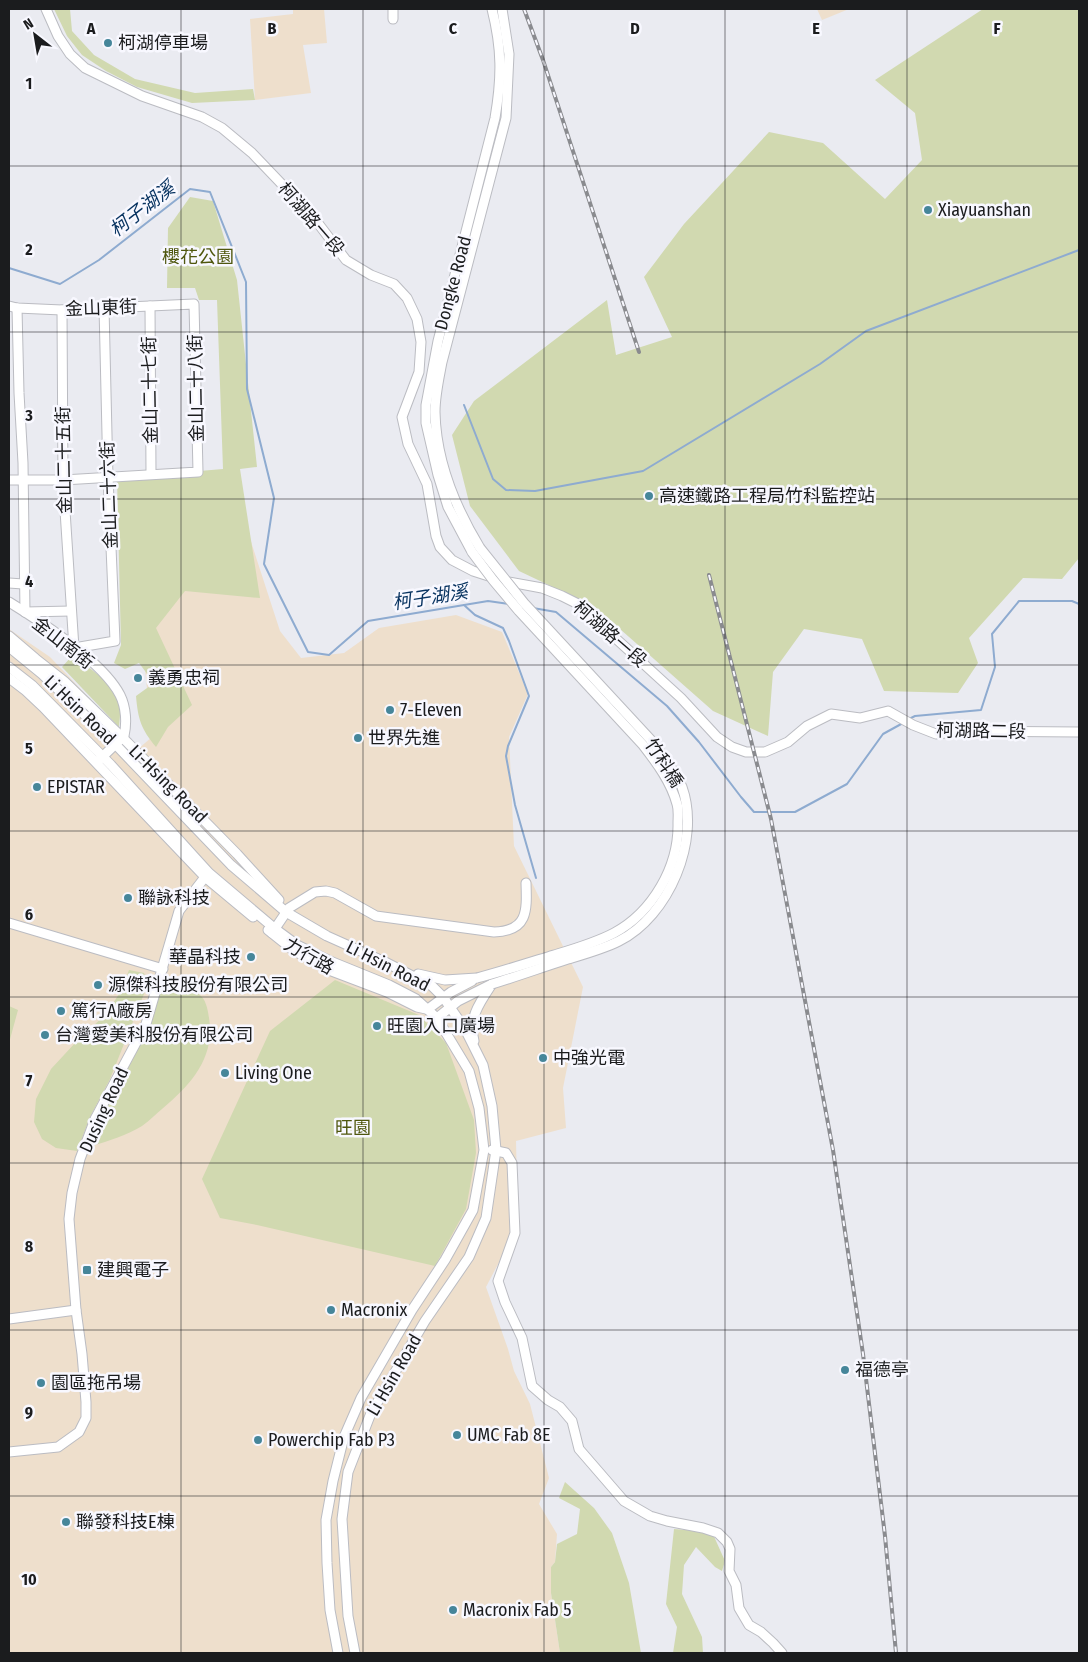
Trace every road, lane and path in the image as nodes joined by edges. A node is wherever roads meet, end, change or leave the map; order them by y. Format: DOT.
graph roads {
  1 [pos="46,9"];
  2 [pos="393,9"];
  3 [pos="492,9"];
  4 [pos="502,9"];
  5 [pos="394,19"];
  6 [pos="194,304"];
  7 [pos="150,306"];
  8 [pos="13,307"];
  9 [pos="104,307"];
  10 [pos="62,310"];
  11 [pos="19,393"];
  12 [pos="9,394"];
  13 [pos="151,474"];
  14 [pos="108,477"];
  15 [pos="23,479"];
  16 [pos="9,480"];
  17 [pos="63,480"];
  18 [pos="476,550"];
  19 [pos="9,583"];
  20 [pos="23,584"];
  21 [pos="9,602"];
  22 [pos="71,611"];
  23 [pos="25,612"];
  24 [pos="9,636"];
  25 [pos="9,647"];
  26 [pos="74,648"];
  27 [pos="9,667"];
  28 [pos="102,672"];
  29 [pos="9,678"];
  30 [pos="888,711"];
  31 [pos="1079,732"];
  32 [pos="120,742"];
  33 [pos="99,760"];
  34 [pos="205,877"];
  35 [pos="526,883"];
  36 [pos="288,910"];
  37 [pos="9,923"];
  38 [pos="273,930"];
  39 [pos="384,962"];
  40 [pos="163,969"];
  41 [pos="477,978"];
  42 [pos="492,984"];
  43 [pos="443,997"];
  44 [pos="450,1007"];
  45 [pos="428,1009"];
  46 [pos="437,1018"];
  47 [pos="477,1051"];
  48 [pos="484,1150"];
  49 [pos="496,1150"];
  50 [pos="76,1310"];
  51 [pos="9,1319"];
  52 [pos="9,1452"];
  53 [pos="338,1653"];
  54 [pos="354,1653"];
  55 [pos="782,1653"];
  1 -- 30 [label="street, 柯湖路一段"];
  2 -- 5 [label="street"];
  3 -- 18 [label="street, Dongke Road"];
  4 -- 18 [label="street, Dongke Road"];
  6 -- 7 [label="street, 金山東街"];
  6 -- 13 [label="street, 金山二十八街"];
  7 -- 9 [label="street, 金山東街"];
  7 -- 13 [label="street, 金山二十七街"];
  8 -- 10 [label="street, 金山東街"];
  8 -- 11 [label="street"];
  9 -- 10 [label="street, 金山東街"];
  9 -- 14 [label="street, 金山二十六街"];
  10 -- 17 [label="street, 金山二十五街"];
  11 -- 12 [label="street"];
  11 -- 15 [label="street"];
  13 -- 14 [label="street"];
  14 -- 17 [label="street"];
  14 -- 26 [label="street, 金山二十六街"];
  15 -- 16 [label="street"];
  15 -- 17 [label="street"];
  15 -- 20 [label="street"];
  17 -- 22 [label="street, 金山二十五街"];
  18 -- 41 [label="street, 竹科橋, bridge"];
  18 -- 42 [label="street, 竹科橋, bridge"];
  19 -- 20 [label="street"];
  20 -- 23 [label="street"];
  21 -- 23 [label="street, 金山南街"];
  22 -- 23 [label="street"];
  22 -- 26 [label="street, 金山二十五街"];
  23 -- 26 [label="street, 金山南街"];
  23 -- 28 [label="street, 金山南街"];
  24 -- 32 [label="street, Li-Hsing Road"];
  25 -- 32 [label="street, Li Hsin Road"];
  26 -- 28 [label="street, 金山南街"];
  27 -- 33 [label="street, Li Hsin Road"];
  28 -- 32 [label="street, 金山南街"];
  29 -- 33 [label="street, Li-Hsing Road"];
  30 -- 31 [label="street, 柯湖路二段"];
  32 -- 33 [label="street"];
  32 -- 36 [label="street, Li Hsin Road"];
  33 -- 34 [label="street, Li-Hsing Road"];
  33 -- 38 [label="street, Li Hsin Road"];
  34 -- 38 [label="street, 力行路"];
  34 -- 40 [label="street, Dusing Road"];
  35 -- 36 [label="street"];
  36 -- 38 [label="street"];
  36 -- 39 [label="street, Li Hsin Road"];
  37 -- 40 [label="street"];
  38 -- 45 [label="street, 力行路"];
  39 -- 41 [label="street"];
  39 -- 43 [label="street, Li Hsin Road"];
  40 -- 50 [label="street, Dusing Road"];
  41 -- 43 [label="street"];
  42 -- 44 [label="street"];
  42 -- 47 [label="street"];
  43 -- 44 [label="street, Li Hsin Road"];
  43 -- 45 [label="street"];
  44 -- 46 [label="street"];
  44 -- 47 [label="street, Li Hsin Road"];
  45 -- 46 [label="street, Li Hsin Road"];
  46 -- 48 [label="street, Li Hsin Road"];
  47 -- 49 [label="street, Li Hsin Road"];
  48 -- 49 [label="street"];
  48 -- 53 [label="street, Li Hsin Road"];
  49 -- 54 [label="street, Li Hsin Road"];
  49 -- 55 [label="street"];
  50 -- 51 [label="street"];
  50 -- 52 [label="street, Dusing Road"];
}
